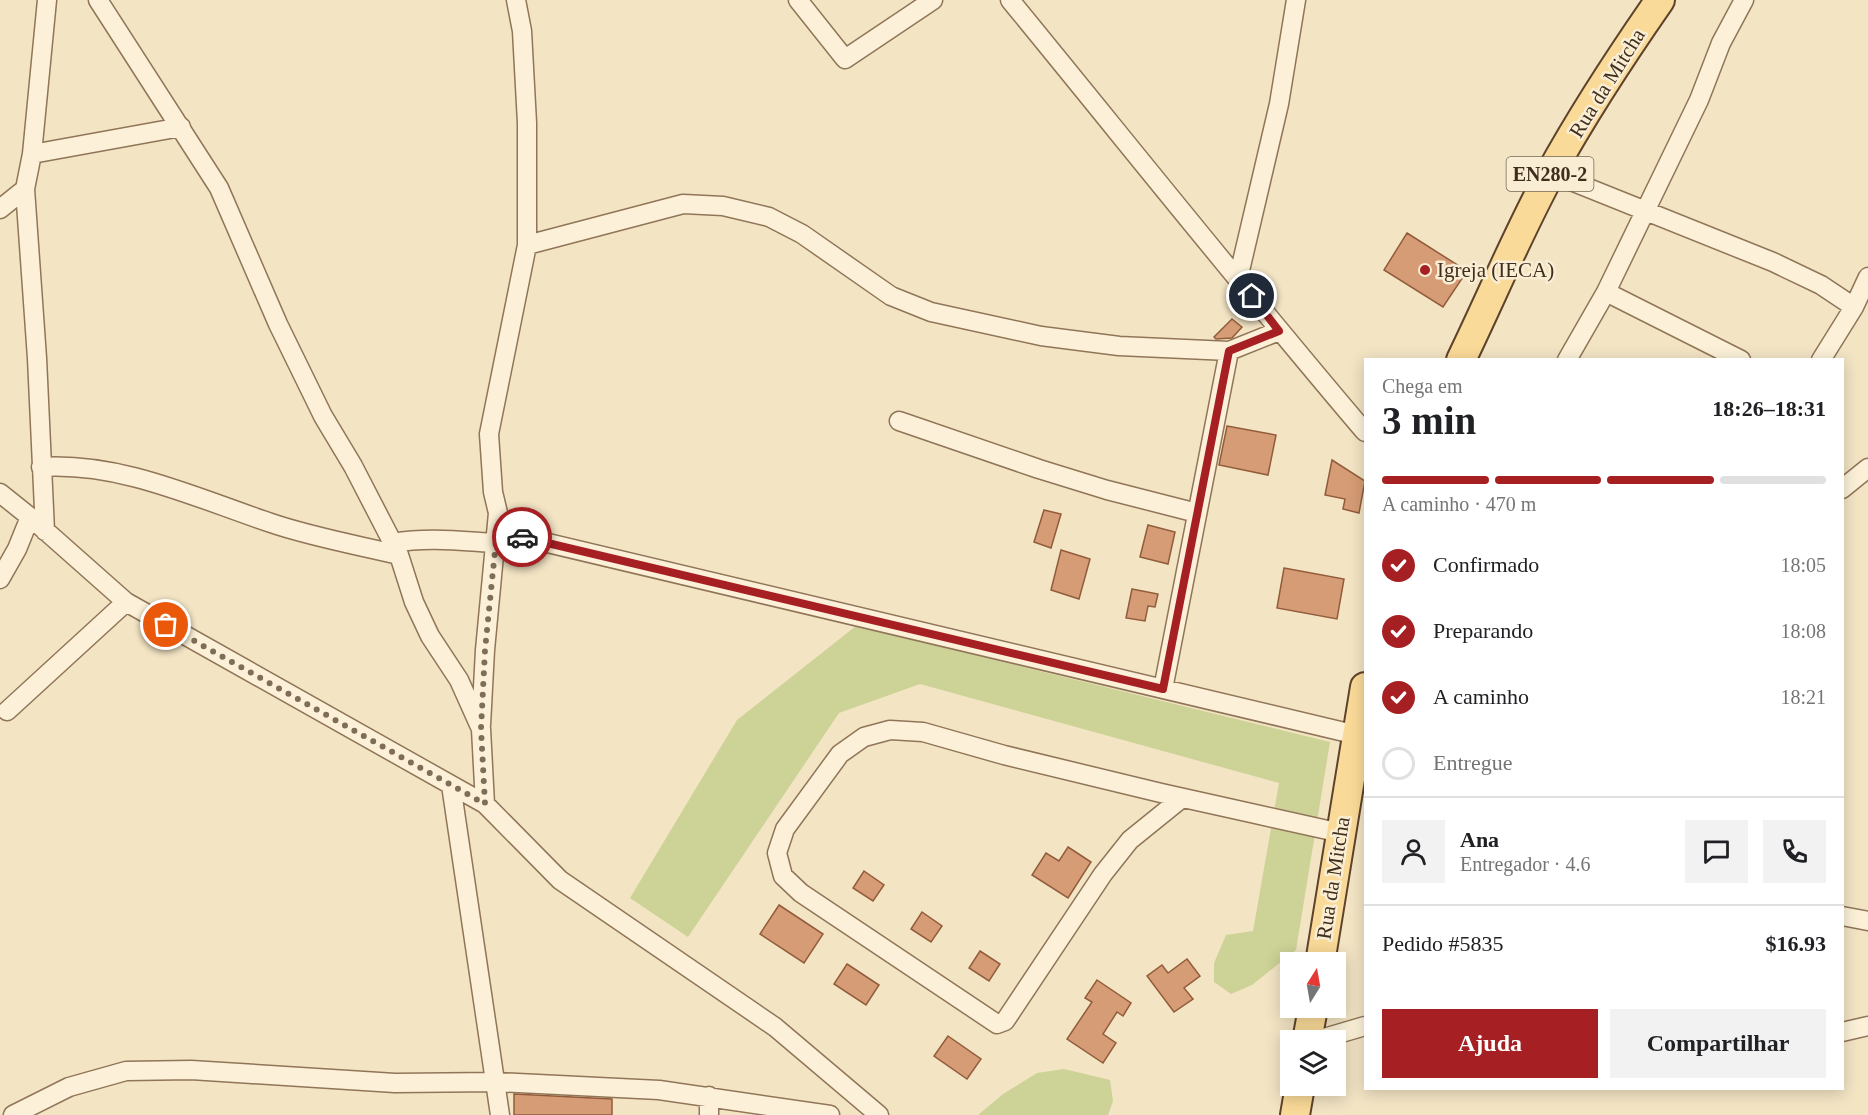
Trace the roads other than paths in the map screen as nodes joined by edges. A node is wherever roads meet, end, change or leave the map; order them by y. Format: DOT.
graph roads {
  1 [pos="47,0"];
  2 [pos="98,0"];
  3 [pos="516,0"];
  4 [pos="798,0"];
  5 [pos="933,0"];
  6 [pos="1010,0"];
  7 [pos="1296,0"];
  8 [pos="1660,0"];
  9 [pos="1744,0"];
  10 [pos="181,127"];
  11 [pos="32,154"];
  12 [pos="1551,172"];
  13 [pos="25,189"];
  14 [pos="0,210"];
  15 [pos="1645,210"];
  16 [pos="527,245"];
  17 [pos="1868,277"];
  18 [pos="1238,279"];
  19 [pos="1606,292"];
  20 [pos="1854,307"];
  21 [pos="1279,331"];
  22 [pos="1229,351"];
  23 [pos="1462,358"];
  24 [pos="1568,358"];
  25 [pos="1737,358"];
  26 [pos="1822,358"];
  27 [pos="899,421"];
  28 [pos="1364,431"];
  29 [pos="41,467"];
  30 [pos="1868,468"];
  31 [pos="1844,487"];
  32 [pos="0,493"];
  33 [pos="1197,513"];
  34 [pos="30,517"];
  35 [pos="45,531"];
  36 [pos="496,537"];
  37 [pos="396,549"];
  38 [pos="0,579"];
  39 [pos="126,602"];
  40 [pos="1163,689"];
  41 [pos="1364,693"];
  42 [pos="7,711"];
  43 [pos="481,729"];
  44 [pos="1357,735"];
  45 [pos="451,785"];
  46 [pos="1182,798"];
  47 [pos="485,804"];
  48 [pos="1341,833"];
  49 [pos="1844,916"];
  50 [pos="1868,921"];
  51 [pos="1322,952"];
  52 [pos="1364,1026"];
  53 [pos="1868,1026"];
  54 [pos="1346,1032"];
  55 [pos="1844,1032"];
  56 [pos="496,1082"];
  57 [pos="709,1096"];
  58 [pos="1298,1096"];
  59 [pos="13,1115"];
  60 [pos="500,1115"];
  61 [pos="709,1115"];
  62 [pos="830,1115"];
  63 [pos="879,1115"];
  64 [pos="1295,1115"];
  1 -- 11 [label="street"];
  2 -- 10 [label="street"];
  3 -- 16 [label="street"];
  4 -- 5 [label="street"];
  6 -- 18 [label="street"];
  7 -- 18 [label="street"];
  8 -- 12 [label="main road, Rua da Mitcha / EN280-2"];
  9 -- 15 [label="street"];
  10 -- 11 [label="street"];
  10 -- 37 [label="street"];
  11 -- 13 [label="street"];
  12 -- 15 [label="street"];
  12 -- 23 [label="main road, Rua da Mitcha / EN280-2"];
  13 -- 14 [label="street"];
  13 -- 29 [label="street"];
  15 -- 19 [label="street"];
  15 -- 20 [label="street"];
  16 -- 22 [label="street"];
  16 -- 36 [label="street"];
  17 -- 20 [label="street"];
  18 -- 21 [label="street"];
  19 -- 24 [label="street"];
  19 -- 25 [label="street"];
  20 -- 26 [label="street"];
  21 -- 22 [label="street"];
  21 -- 28 [label="street"];
  22 -- 33 [label="street"];
  27 -- 33 [label="street"];
  29 -- 35 [label="street"];
  29 -- 37 [label="street"];
  30 -- 31 [label="street"];
  32 -- 34 [label="street"];
  33 -- 40 [label="street"];
  34 -- 35 [label="street"];
  34 -- 38 [label="street"];
  35 -- 39 [label="street"];
  36 -- 37 [label="street"];
  36 -- 40 [label="street"];
  36 -- 43 [label="street"];
  37 -- 43 [label="street"];
  39 -- 42 [label="street"];
  39 -- 45 [label="street"];
  40 -- 44 [label="street"];
  41 -- 44 [label="main road, Rua da Mitcha"];
  43 -- 47 [label="street"];
  44 -- 48 [label="main road, Rua da Mitcha"];
  45 -- 47 [label="street"];
  45 -- 56 [label="street"];
  46 -- 46 [label="street"];
  46 -- 48 [label="street"];
  47 -- 63 [label="street"];
  48 -- 51 [label="main road, Rua da Mitcha"];
  49 -- 50 [label="street"];
  52 -- 54 [label="street"];
  53 -- 55 [label="street"];
  56 -- 57 [label="street"];
  56 -- 59 [label="street"];
  56 -- 60 [label="street"];
  57 -- 61 [label="street"];
  57 -- 62 [label="street"];
  58 -- 64 [label="main road"];
}
